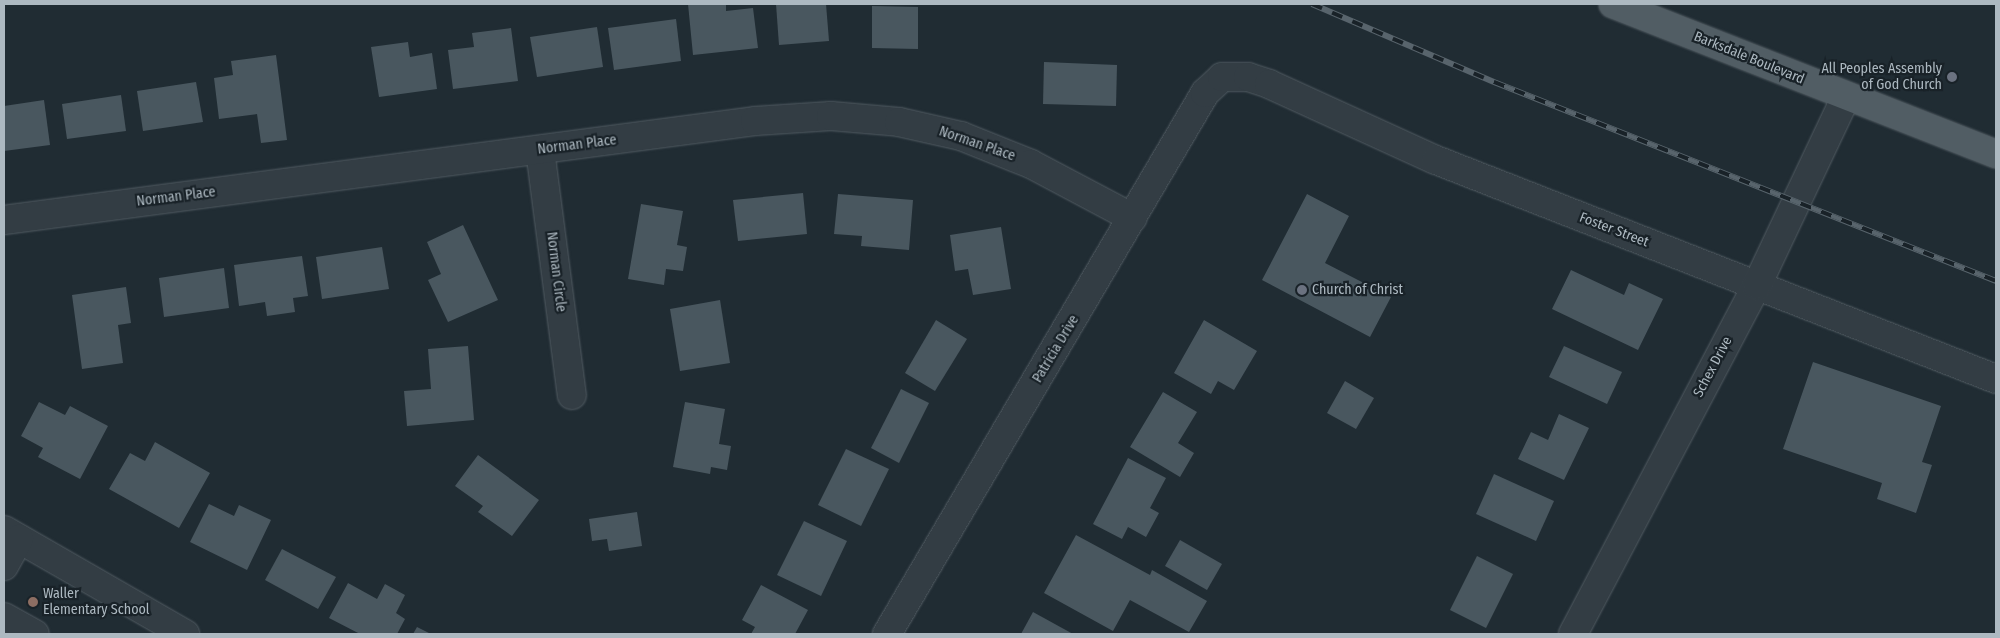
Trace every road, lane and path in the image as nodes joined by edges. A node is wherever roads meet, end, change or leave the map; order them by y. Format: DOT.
graph roads {
  1 [pos="1613,4"];
  2 [pos="1234,76"];
  3 [pos="1846,96"];
  4 [pos="540,150"];
  5 [pos="1996,154"];
  6 [pos="1133,218"];
  7 [pos="4,220"];
  8 [pos="1757,285"];
  9 [pos="1996,380"];
  10 [pos="572,395"];
  11 [pos="12,534"];
  12 [pos="4,566"];
  13 [pos="4,617"];
  14 [pos="35,634"];
  15 [pos="185,634"];
  16 [pos="887,634"];
  17 [pos="1573,634"];
  1 -- 3 [label="main road, Barksdale Boulevard"];
  2 -- 6 [label="street, Patricia Drive"];
  2 -- 8 [label="street, Foster Street"];
  3 -- 5 [label="main road, Barksdale Boulevard"];
  3 -- 8 [label="street, Schex Drive"];
  4 -- 6 [label="street, Norman Place"];
  4 -- 7 [label="street, Norman Place"];
  4 -- 10 [label="street, Norman Circle"];
  6 -- 16 [label="street, Patricia Drive"];
  8 -- 9 [label="street, Foster Street"];
  8 -- 17 [label="street, Schex Drive"];
  11 -- 12 [label="street"];
  11 -- 15 [label="street"];
  13 -- 14 [label="street"];
}
